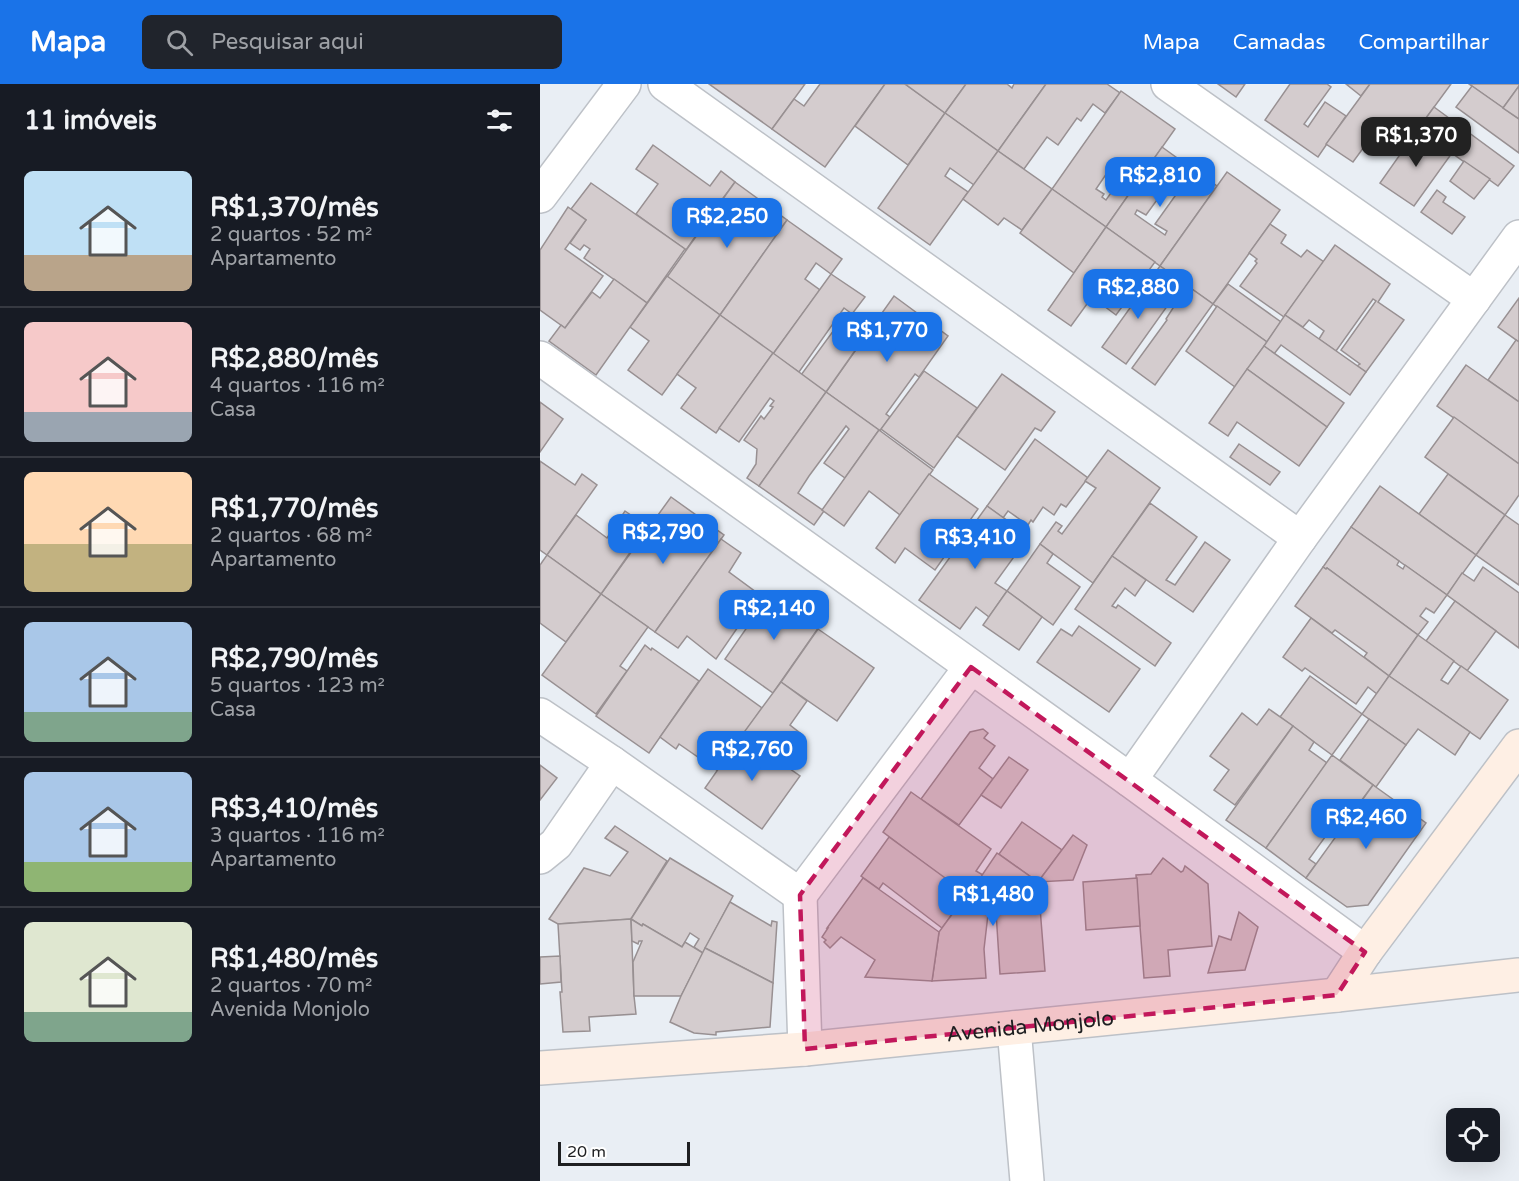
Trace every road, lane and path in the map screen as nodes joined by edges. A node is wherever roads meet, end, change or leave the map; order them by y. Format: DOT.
graph roads {
  1 [pos="624,84"];
  2 [pos="665,84"];
  3 [pos="1168,84"];
  4 [pos="543,185"];
  5 [pos="1519,237"];
  6 [pos="1474,299"];
  7 [pos="540,358"];
  8 [pos="1300,538"];
  9 [pos="971,667"];
  10 [pos="540,715"];
  11 [pos="1519,746"];
  12 [pos="612,763"];
  13 [pos="1130,780"];
  14 [pos="540,857"];
  15 [pos="800,895"];
  16 [pos="1365,952"];
  17 [pos="1519,975"];
  18 [pos="1337,995"];
  19 [pos="1014,1028"];
  20 [pos="805,1049"];
  21 [pos="540,1068"];
  22 [pos="1027,1181"];
  1 -- 4 [label="street"];
  2 -- 8 [label="street"];
  3 -- 6 [label="street"];
  5 -- 6 [label="street"];
  6 -- 8 [label="street"];
  7 -- 9 [label="street"];
  8 -- 13 [label="street"];
  9 -- 13 [label="street"];
  9 -- 15 [label="street"];
  10 -- 12 [label="street"];
  11 -- 16 [label="street"];
  12 -- 14 [label="street"];
  12 -- 15 [label="street"];
  13 -- 16 [label="street"];
  15 -- 20 [label="street"];
  16 -- 18 [label="street"];
  17 -- 18 [label="street, Avenida Monjolo"];
  18 -- 19 [label="street, Avenida Monjolo"];
  19 -- 20 [label="street, Avenida Monjolo"];
  19 -- 22 [label="street"];
  20 -- 21 [label="street, Avenida Monjolo"];
}
